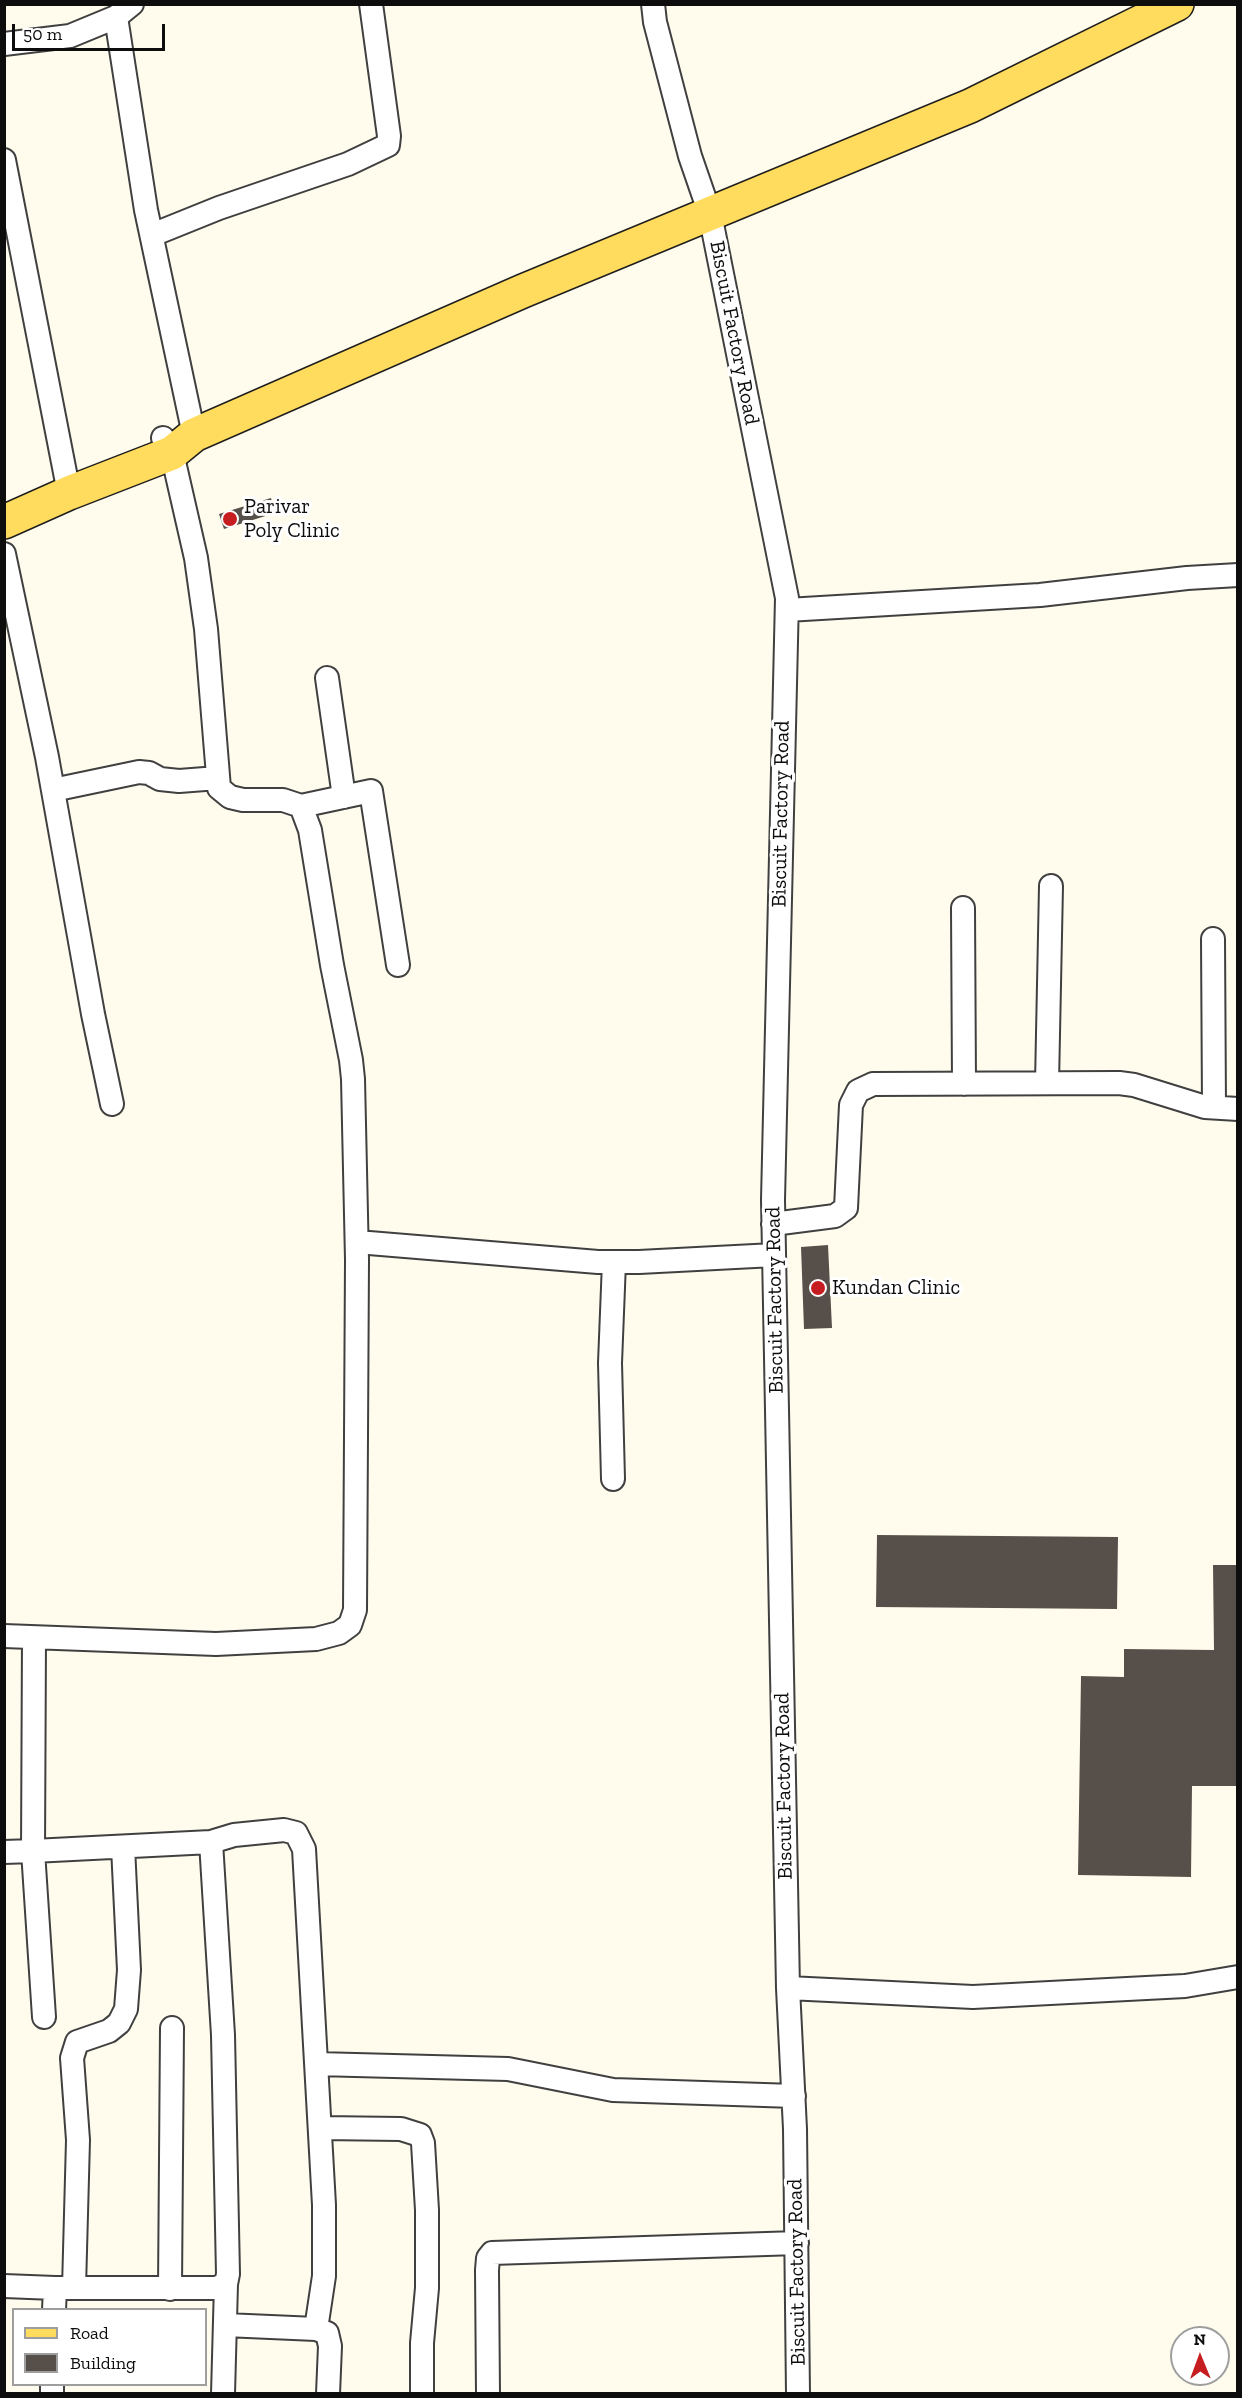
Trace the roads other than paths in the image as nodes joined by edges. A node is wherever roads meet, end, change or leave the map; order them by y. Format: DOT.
graph roads {
  1 [pos="371,4"];
  2 [pos="653,4"];
  3 [pos="1175,5"];
  4 [pos="124,11"];
  5 [pos="4,44"];
  6 [pos="4,160"];
  7 [pos="710,214"];
  8 [pos="152,235"];
  9 [pos="176,442"];
  10 [pos="67,483"];
  11 [pos="4,499"];
  12 [pos="4,522"];
  13 [pos="4,554"];
  14 [pos="1238,575"];
  15 [pos="787,610"];
  16 [pos="327,678"];
  17 [pos="218,778"];
  18 [pos="53,790"];
  19 [pos="344,797"];
  20 [pos="301,806"];
  21 [pos="1051,886"];
  22 [pos="963,908"];
  23 [pos="1213,939"];
  24 [pos="398,964"];
  25 [pos="964,1083"];
  26 [pos="1047,1083"];
  27 [pos="112,1104"];
  28 [pos="1214,1107"];
  29 [pos="1238,1109"];
  30 [pos="773,1224"];
  31 [pos="357,1242"];
  32 [pos="774,1255"];
  33 [pos="614,1262"];
  34 [pos="613,1479"];
  35 [pos="4,1636"];
  36 [pos="34,1638"];
  37 [pos="211,1842"];
  38 [pos="123,1847"];
  39 [pos="33,1851"];
  40 [pos="4,1852"];
  41 [pos="1238,1977"];
  42 [pos="788,1988"];
  43 [pos="44,2017"];
  44 [pos="172,2028"];
  45 [pos="317,2064"];
  46 [pos="794,2096"];
  47 [pos="321,2128"];
  48 [pos="796,2242"];
  49 [pos="226,2284"];
  50 [pos="4,2286"];
  51 [pos="170,2289"];
  52 [pos="61,2295"];
  53 [pos="225,2325"];
  54 [pos="316,2330"];
  55 [pos="223,2394"];
  56 [pos="328,2394"];
  57 [pos="422,2394"];
  58 [pos="488,2394"];
  59 [pos="798,2394"];
  1 -- 8 [label="street"];
  2 -- 7 [label="street, Biscuit Factory Road"];
  3 -- 7 [label="main road"];
  4 -- 5 [label="street"];
  4 -- 8 [label="street"];
  6 -- 10 [label="street"];
  7 -- 9 [label="main road"];
  7 -- 15 [label="street, Biscuit Factory Road"];
  8 -- 9 [label="street"];
  9 -- 10 [label="main road"];
  9 -- 17 [label="street"];
  10 -- 11 [label="main road"];
  10 -- 12 [label="main road"];
  13 -- 18 [label="street"];
  14 -- 15 [label="street"];
  15 -- 30 [label="street, Biscuit Factory Road"];
  16 -- 19 [label="street"];
  17 -- 18 [label="street"];
  17 -- 20 [label="street"];
  18 -- 27 [label="street"];
  19 -- 20 [label="street"];
  19 -- 24 [label="street"];
  20 -- 31 [label="street"];
  21 -- 26 [label="street"];
  22 -- 25 [label="street"];
  23 -- 28 [label="street"];
  25 -- 26 [label="street"];
  25 -- 30 [label="street"];
  26 -- 28 [label="street"];
  28 -- 29 [label="street"];
  30 -- 32 [label="street, Biscuit Factory Road"];
  31 -- 33 [label="street"];
  31 -- 36 [label="street"];
  32 -- 33 [label="street"];
  32 -- 42 [label="street, Biscuit Factory Road"];
  33 -- 34 [label="street"];
  35 -- 36 [label="street"];
  36 -- 39 [label="street"];
  37 -- 38 [label="street"];
  37 -- 45 [label="street"];
  37 -- 49 [label="street"];
  38 -- 39 [label="street"];
  38 -- 52 [label="street"];
  39 -- 40 [label="street"];
  39 -- 43 [label="street"];
  41 -- 42 [label="street"];
  42 -- 46 [label="street, Biscuit Factory Road"];
  44 -- 51 [label="street"];
  45 -- 46 [label="street"];
  45 -- 47 [label="street"];
  46 -- 48 [label="street, Biscuit Factory Road"];
  47 -- 54 [label="street"];
  47 -- 57 [label="street"];
  48 -- 58 [label="street"];
  48 -- 59 [label="street, Biscuit Factory Road"];
  49 -- 51 [label="street"];
  49 -- 53 [label="street"];
  50 -- 52 [label="street"];
  51 -- 52 [label="street"];
  53 -- 54 [label="street"];
  53 -- 55 [label="street"];
  54 -- 56 [label="street"];
}
